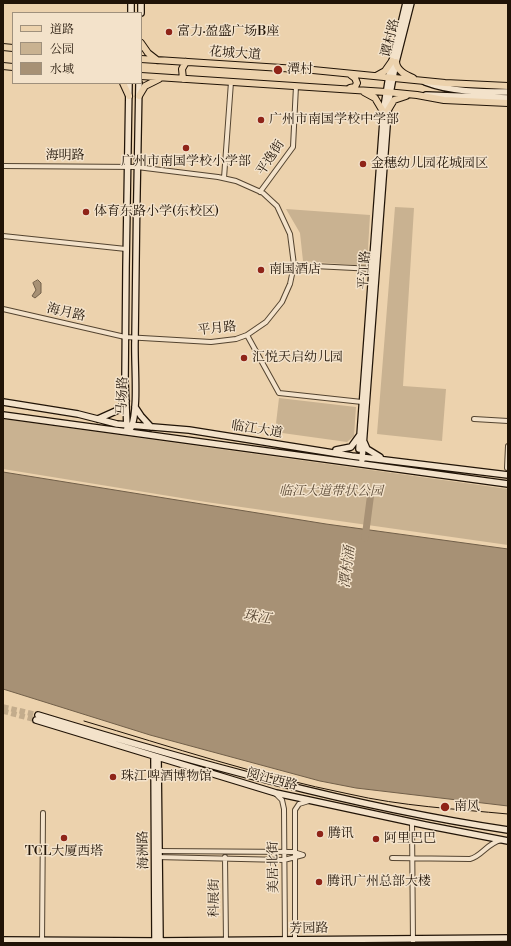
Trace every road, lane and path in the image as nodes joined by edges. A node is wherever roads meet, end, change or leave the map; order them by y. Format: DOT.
graph roads {
  1 [pos="406,3"];
  2 [pos="411,3"];
  3 [pos="142,44"];
  4 [pos="142,59"];
  5 [pos="159,60"];
  6 [pos="186,62"];
  7 [pos="394,62"];
  8 [pos="349,74"];
  9 [pos="142,76"];
  10 [pos="372,76"];
  11 [pos="164,78"];
  12 [pos="390,78"];
  13 [pos="183,79"];
  14 [pos="422,81"];
  15 [pos="230,82"];
  16 [pos="124,84"];
  17 [pos="129,84"];
  18 [pos="139,84"];
  19 [pos="296,86"];
  20 [pos="508,86"];
  21 [pos="347,89"];
  22 [pos="388,92"];
  23 [pos="508,92"];
  24 [pos="417,95"];
  25 [pos="129,96"];
  26 [pos="139,96"];
  27 [pos="508,98"];
  28 [pos="508,103"];
  29 [pos="386,112"];
  30 [pos="3,166"];
  31 [pos="128,166"];
  32 [pos="137,166"];
  33 [pos="224,178"];
  34 [pos="260,192"];
  35 [pos="3,236"];
  36 [pos="126,249"];
  37 [pos="294,265"];
  38 [pos="374,269"];
  39 [pos="3,309"];
  40 [pos="247,334"];
  41 [pos="125,337"];
  42 [pos="135,338"];
  43 [pos="126,401"];
  44 [pos="4,402"];
  45 [pos="134,402"];
  46 [pos="362,402"];
  47 [pos="78,414"];
  48 [pos="3,415"];
  49 [pos="97,419"];
  50 [pos="474,419"];
  51 [pos="508,421"];
  52 [pos="76,424"];
  53 [pos="129,424"];
  54 [pos="151,427"];
  55 [pos="189,430"];
  56 [pos="129,431"];
  57 [pos="362,434"];
  58 [pos="189,440"];
  59 [pos="508,446"];
  60 [pos="304,448"];
  61 [pos="323,451"];
  62 [pos="302,456"];
  63 [pos="360,457"];
  64 [pos="384,459"];
  65 [pos="359,464"];
  66 [pos="507,468"];
  67 [pos="508,475"];
  68 [pos="508,484"];
  69 [pos="156,758"];
  70 [pos="276,794"];
  71 [pos="310,801"];
  72 [pos="43,813"];
  73 [pos="412,823"];
  74 [pos="508,830"];
  75 [pos="505,840"];
  76 [pos="284,852"];
  77 [pos="294,852"];
  78 [pos="225,853"];
  79 [pos="157,854"];
  80 [pos="294,858"];
  81 [pos="392,858"];
  82 [pos="411,858"];
  83 [pos="225,859"];
  84 [pos="284,860"];
  85 [pos="508,938"];
  86 [pos="3,940"];
  87 [pos="344,941"];
  88 [pos="413,941"];
  89 [pos="459,941"];
  90 [pos="42,942"];
  91 [pos="157,942"];
  92 [pos="226,942"];
  93 [pos="285,942"];
  94 [pos="295,942"];
  1 -- 7 [label="main road, 谭村路"];
  2 -- 7 [label="main road, 谭村路"];
  3 -- 5 [label="main road"];
  4 -- 5 [label="main road, 花城大道"];
  5 -- 6 [label="main road, 花城大道"];
  6 -- 8 [label="main road, 花城大道"];
  6 -- 13 [label="main road"];
  7 -- 10 [label="main road"];
  7 -- 12 [label="main road, 谭村路"];
  7 -- 14 [label="main road"];
  8 -- 10 [label="main road, 花城大道"];
  8 -- 21 [label="main road"];
  9 -- 11 [label="main road"];
  10 -- 12 [label="main road, 花城大道"];
  11 -- 13 [label="main road"];
  11 -- 26 [label="main road"];
  12 -- 14 [label="main road, 花城大道"];
  12 -- 22 [label="main road, 平江路"];
  13 -- 15 [label="main road"];
  14 -- 20 [label="main road, 花城大道"];
  14 -- 23 [label="main road, 花城大道"];
  15 -- 19 [label="main road"];
  15 -- 33 [label="street"];
  16 -- 25 [label="main road"];
  17 -- 25 [label="main road, 马场路"];
  18 -- 26 [label="main road, 马场路"];
  19 -- 21 [label="main road"];
  19 -- 34 [label="street, 平逸街"];
  21 -- 22 [label="main road"];
  21 -- 29 [label="main road"];
  22 -- 24 [label="main road"];
  22 -- 29 [label="main road, 平江路"];
  24 -- 27 [label="main road"];
  24 -- 28 [label="main road"];
  24 -- 29 [label="main road"];
  25 -- 31 [label="main road, 马场路"];
  26 -- 32 [label="main road, 马场路"];
  29 -- 38 [label="main road, 平江路"];
  30 -- 31 [label="street, 海明路"];
  31 -- 32 [label="street, 海明路"];
  31 -- 36 [label="main road, 马场路"];
  32 -- 33 [label="street, 平月路"];
  32 -- 42 [label="main road, 马场路"];
  33 -- 34 [label="street, 平月路"];
  34 -- 37 [label="street, 平月路"];
  35 -- 36 [label="street"];
  36 -- 41 [label="main road, 马场路"];
  37 -- 38 [label="street"];
  37 -- 40 [label="street, 平月路"];
  38 -- 46 [label="main road, 平江路"];
  38 -- 57 [label="main road, 平江路"];
  39 -- 41 [label="street, 海月路"];
  40 -- 42 [label="street, 平月路"];
  40 -- 46 [label="street"];
  41 -- 42 [label="street, 平月路"];
  41 -- 43 [label="main road, 马场路"];
  42 -- 45 [label="main road, 马场路"];
  43 -- 45 [label="main road"];
  43 -- 49 [label="main road"];
  43 -- 53 [label="main road, 马场路"];
  44 -- 47 [label="main road, 临江大道"];
  45 -- 53 [label="main road, 马场路"];
  45 -- 54 [label="main road"];
  46 -- 57 [label="main road, 平江路"];
  47 -- 49 [label="main road, 临江大道"];
  47 -- 52 [label="main road"];
  48 -- 52 [label="main road, 临江大道"];
  49 -- 53 [label="main road, 临江大道"];
  50 -- 51 [label="street"];
  52 -- 56 [label="main road, 临江大道"];
  53 -- 54 [label="main road, 临江大道"];
  53 -- 56 [label="main road, 马场路"];
  54 -- 55 [label="main road, 临江大道"];
  55 -- 58 [label="main road"];
  55 -- 60 [label="main road, 临江大道"];
  56 -- 58 [label="main road, 临江大道"];
  57 -- 61 [label="main road"];
  57 -- 63 [label="main road, 平江路"];
  57 -- 64 [label="main road"];
  58 -- 62 [label="main road, 临江大道"];
  59 -- 66 [label="street"];
  60 -- 61 [label="main road, 临江大道"];
  60 -- 62 [label="main road"];
  61 -- 63 [label="main road, 临江大道"];
  62 -- 65 [label="main road, 临江大道"];
  63 -- 64 [label="main road, 临江大道"];
  63 -- 65 [label="main road, 平江路"];
  64 -- 67 [label="main road, 临江大道"];
  65 -- 68 [label="main road, 临江大道"];
  69 -- 70 [label="main road, 阅江西路"];
  69 -- 74 [label="main road, 阅江西路"];
  69 -- 79 [label="main road, 海洲路"];
  70 -- 71 [label="main road, 阅江西路"];
  70 -- 76 [label="street, 美居北街"];
  71 -- 73 [label="main road, 阅江西路"];
  71 -- 77 [label="street, 美居北街"];
  72 -- 90 [label="street"];
  73 -- 75 [label="main road, 阅江西路"];
  73 -- 82 [label="street"];
  75 -- 82 [label="street"];
  76 -- 77 [label="street"];
  76 -- 78 [label="street"];
  76 -- 84 [label="street, 美居北街"];
  77 -- 80 [label="street, 美居北街"];
  77 -- 80 [label="street"];
  78 -- 79 [label="street"];
  78 -- 83 [label="street, 科展街"];
  79 -- 83 [label="street"];
  79 -- 91 [label="main road, 海洲路"];
  80 -- 84 [label="street"];
  80 -- 94 [label="street, 美居北街"];
  81 -- 82 [label="street"];
  82 -- 88 [label="street"];
  83 -- 84 [label="street"];
  83 -- 92 [label="street, 科展街"];
  84 -- 93 [label="street, 美居北街"];
  85 -- 89 [label="main road, 芳园路"];
  86 -- 90 [label="main road, 芳园路"];
  87 -- 88 [label="main road, 芳园路"];
  87 -- 94 [label="main road, 芳园路"];
  88 -- 89 [label="main road, 芳园路"];
  90 -- 91 [label="main road, 芳园路"];
  91 -- 92 [label="main road, 芳园路"];
  92 -- 93 [label="main road, 芳园路"];
  93 -- 94 [label="main road, 芳园路"];
}
